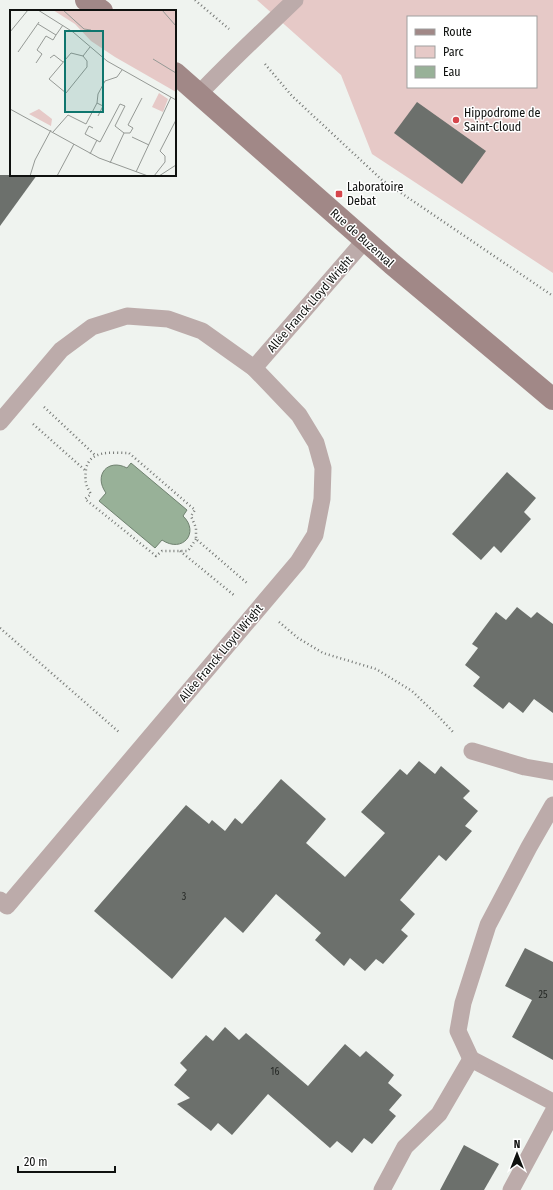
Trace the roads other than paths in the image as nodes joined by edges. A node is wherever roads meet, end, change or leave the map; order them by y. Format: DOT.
graph roads {
  1 [pos="86,0"];
  2 [pos="296,0"];
  3 [pos="101,10"];
  4 [pos="176,74"];
  5 [pos="199,94"];
  6 [pos="365,240"];
  7 [pos="254,368"];
  8 [pos="553,399"];
  9 [pos="0,422"];
  10 [pos="472,751"];
  11 [pos="553,772"];
  12 [pos="553,805"];
  13 [pos="0,900"];
  14 [pos="471,1059"];
  15 [pos="553,1102"];
  16 [pos="553,1112"];
  17 [pos="382,1190"];
  18 [pos="511,1190"];
  1 -- 3 [label="main road"];
  2 -- 5 [label="lane"];
  4 -- 5 [label="main road, Rue de Buzenval"];
  5 -- 6 [label="main road, Rue de Buzenval"];
  6 -- 7 [label="lane, Allée Franck Lloyd Wright"];
  6 -- 8 [label="main road, Rue de Buzenval"];
  7 -- 9 [label="lane, Allée Franck Lloyd Wright"];
  7 -- 13 [label="lane, Allée Franck Lloyd Wright"];
  10 -- 11 [label="lane"];
  12 -- 14 [label="lane"];
  14 -- 15 [label="lane"];
  14 -- 17 [label="lane"];
  16 -- 18 [label="lane"];
}
